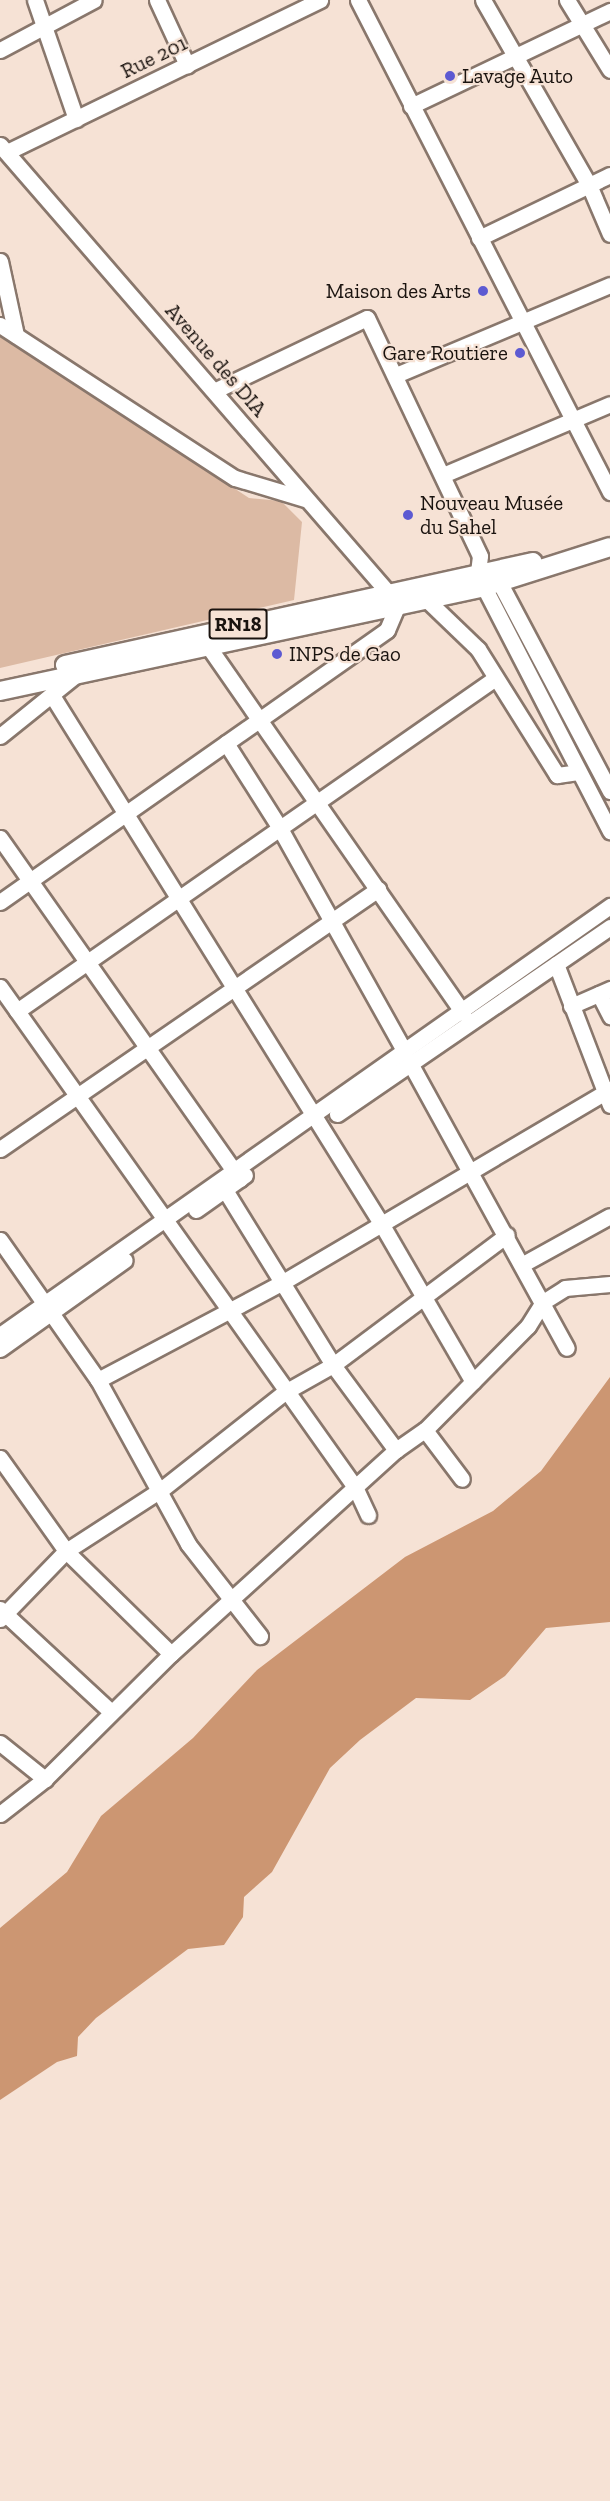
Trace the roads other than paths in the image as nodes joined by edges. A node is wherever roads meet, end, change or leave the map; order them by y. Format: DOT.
graph roads {
  1 [pos="35,0"];
  2 [pos="94,0"];
  3 [pos="157,0"];
  4 [pos="320,0"];
  5 [pos="358,0"];
  6 [pos="483,0"];
  7 [pos="567,0"];
  8 [pos="610,11"];
  9 [pos="582,24"];
  10 [pos="43,27"];
  11 [pos="0,51"];
  12 [pos="516,56"];
  13 [pos="187,65"];
  14 [pos="610,70"];
  15 [pos="411,106"];
  16 [pos="76,119"];
  17 [pos="3,149"];
  18 [pos="610,175"];
  19 [pos="589,185"];
  20 [pos="610,234"];
  21 [pos="479,238"];
  22 [pos="0,261"];
  23 [pos="610,285"];
  24 [pos="0,325"];
  25 [pos="522,325"];
  26 [pos="16,335"];
  27 [pos="396,375"];
  28 [pos="216,390"];
  29 [pos="610,404"];
  30 [pos="572,420"];
  31 [pos="443,475"];
  32 [pos="610,492"];
  33 [pos="305,499"];
  34 [pos="605,548"];
  35 [pos="487,573"];
  36 [pos="395,597"];
  37 [pos="426,599"];
  38 [pos="208,646"];
  39 [pos="76,675"];
  40 [pos="494,679"];
  41 [pos="0,683"];
  42 [pos="0,691"];
  43 [pos="53,697"];
  44 [pos="259,720"];
  45 [pos="0,736"];
  46 [pos="225,743"];
  47 [pos="579,772"];
  48 [pos="610,792"];
  49 [pos="593,800"];
  50 [pos="317,802"];
  51 [pos="124,814"];
  52 [pos="278,825"];
  53 [pos="610,831"];
  54 [pos="0,838"];
  55 [pos="30,881"];
  56 [pos="378,889"];
  57 [pos="177,900"];
  58 [pos="0,902"];
  59 [pos="610,906"];
  60 [pos="332,921"];
  61 [pos="610,927"];
  62 [pos="87,962"];
  63 [pos="556,964"];
  64 [pos="0,987"];
  65 [pos="230,987"];
  66 [pos="605,992"];
  67 [pos="571,1006"];
  68 [pos="17,1011"];
  69 [pos="463,1013"];
  70 [pos="610,1016"];
  71 [pos="146,1046"];
  72 [pos="408,1058"];
  73 [pos="608,1095"];
  74 [pos="76,1096"];
  75 [pos="315,1122"];
  76 [pos="0,1149"];
  77 [pos="471,1170"];
  78 [pos="237,1174"];
  79 [pos="225,1190"];
  80 [pos="610,1216"];
  81 [pos="169,1222"];
  82 [pos="382,1225"];
  83 [pos="507,1235"];
  84 [pos="0,1240"];
  85 [pos="523,1264"];
  86 [pos="283,1282"];
  87 [pos="610,1284"];
  88 [pos="423,1297"];
  89 [pos="543,1302"];
  90 [pos="49,1307"];
  91 [pos="226,1313"];
  92 [pos="0,1335"];
  93 [pos="567,1348"];
  94 [pos="0,1349"];
  95 [pos="333,1365"];
  96 [pos="98,1380"];
  97 [pos="473,1382"];
  98 [pos="285,1392"];
  99 [pos="425,1430"];
  100 [pos="396,1450"];
  101 [pos="0,1458"];
  102 [pos="462,1479"];
  103 [pos="355,1487"];
  104 [pos="162,1489"];
  105 [pos="368,1515"];
  106 [pos="66,1551"];
  107 [pos="234,1599"];
  108 [pos="2,1614"];
  109 [pos="261,1636"];
  110 [pos="171,1654"];
  111 [pos="110,1711"];
  112 [pos="0,1743"];
  113 [pos="45,1779"];
  114 [pos="0,1814"];
  1 -- 10 [label="street"];
  2 -- 10 [label="street"];
  3 -- 13 [label="street"];
  4 -- 13 [label="street, Rue 201"];
  5 -- 15 [label="street"];
  6 -- 12 [label="street"];
  7 -- 9 [label="street"];
  8 -- 9 [label="street"];
  9 -- 12 [label="street"];
  9 -- 14 [label="street"];
  10 -- 11 [label="street"];
  10 -- 16 [label="street"];
  12 -- 15 [label="street"];
  12 -- 19 [label="street"];
  13 -- 16 [label="street, Rue 201"];
  15 -- 21 [label="street"];
  16 -- 17 [label="street, Rue 201"];
  17 -- 28 [label="street, Avenue des DIA"];
  18 -- 19 [label="street"];
  19 -- 20 [label="street"];
  19 -- 21 [label="street"];
  21 -- 25 [label="street"];
  22 -- 26 [label="street"];
  23 -- 25 [label="street"];
  24 -- 26 [label="street"];
  25 -- 27 [label="street"];
  25 -- 30 [label="street"];
  26 -- 33 [label="street"];
  27 -- 28 [label="street"];
  27 -- 31 [label="street"];
  28 -- 33 [label="street, Avenue des DIA"];
  29 -- 30 [label="street"];
  30 -- 31 [label="street"];
  30 -- 32 [label="street"];
  31 -- 35 [label="street"];
  33 -- 36 [label="street, Avenue des DIA"];
  34 -- 35 [label="main road, RN18"];
  35 -- 36 [label="main road, RN18"];
  35 -- 37 [label="main road, RN18"];
  35 -- 47 [label="street"];
  35 -- 48 [label="street"];
  36 -- 37 [label="main road, RN18"];
  36 -- 38 [label="main road, RN18"];
  36 -- 41 [label="main road, RN18"];
  36 -- 44 [label="street"];
  37 -- 40 [label="street"];
  38 -- 39 [label="main road, RN18"];
  38 -- 44 [label="street"];
  39 -- 42 [label="main road, RN18"];
  39 -- 43 [label="street"];
  40 -- 47 [label="street"];
  40 -- 50 [label="street"];
  43 -- 45 [label="street"];
  43 -- 51 [label="street"];
  44 -- 46 [label="street"];
  44 -- 50 [label="street"];
  46 -- 51 [label="street"];
  46 -- 52 [label="street"];
  47 -- 49 [label="street"];
  48 -- 49 [label="street"];
  49 -- 53 [label="street"];
  50 -- 52 [label="street"];
  50 -- 56 [label="street"];
  51 -- 55 [label="street"];
  51 -- 57 [label="street"];
  52 -- 57 [label="street"];
  52 -- 60 [label="street"];
  54 -- 55 [label="street"];
  55 -- 58 [label="street"];
  55 -- 62 [label="street"];
  56 -- 60 [label="street"];
  56 -- 69 [label="street"];
  57 -- 62 [label="street"];
  57 -- 65 [label="street"];
  59 -- 69 [label="street"];
  60 -- 65 [label="street"];
  60 -- 72 [label="street"];
  61 -- 63 [label="street"];
  62 -- 68 [label="street"];
  62 -- 71 [label="street"];
  63 -- 67 [label="street"];
  63 -- 72 [label="street"];
  64 -- 68 [label="street"];
  65 -- 71 [label="street"];
  65 -- 75 [label="street"];
  66 -- 67 [label="street"];
  66 -- 70 [label="street"];
  67 -- 73 [label="street"];
  68 -- 74 [label="street"];
  69 -- 72 [label="street"];
  71 -- 74 [label="street"];
  71 -- 78 [label="street"];
  72 -- 75 [label="street"];
  72 -- 77 [label="street"];
  73 -- 77 [label="street"];
  74 -- 76 [label="street"];
  74 -- 81 [label="street"];
  75 -- 78 [label="street"];
  75 -- 82 [label="street"];
  77 -- 82 [label="street"];
  77 -- 83 [label="street"];
  78 -- 79 [label="street"];
  78 -- 81 [label="street"];
  79 -- 81 [label="street"];
  79 -- 86 [label="street"];
  80 -- 85 [label="street"];
  81 -- 90 [label="street"];
  81 -- 91 [label="street"];
  82 -- 86 [label="street"];
  82 -- 88 [label="street"];
  83 -- 85 [label="street"];
  83 -- 88 [label="street"];
  84 -- 90 [label="street"];
  85 -- 89 [label="street"];
  86 -- 91 [label="street"];
  86 -- 95 [label="street"];
  87 -- 89 [label="street"];
  88 -- 95 [label="street"];
  88 -- 97 [label="street"];
  89 -- 93 [label="street"];
  89 -- 97 [label="street"];
  90 -- 92 [label="street"];
  90 -- 94 [label="street"];
  90 -- 96 [label="street"];
  91 -- 96 [label="street"];
  91 -- 98 [label="street"];
  95 -- 98 [label="street"];
  95 -- 100 [label="street"];
  96 -- 104 [label="street"];
  97 -- 99 [label="street"];
  98 -- 103 [label="street"];
  98 -- 104 [label="street"];
  99 -- 100 [label="street"];
  99 -- 102 [label="street"];
  100 -- 103 [label="street"];
  101 -- 106 [label="street"];
  103 -- 105 [label="street"];
  103 -- 107 [label="street"];
  104 -- 106 [label="street"];
  104 -- 107 [label="street"];
  106 -- 108 [label="street"];
  106 -- 110 [label="street"];
  107 -- 109 [label="street"];
  107 -- 110 [label="street"];
  108 -- 111 [label="street"];
  110 -- 111 [label="street"];
  111 -- 113 [label="street"];
  112 -- 113 [label="street"];
  113 -- 114 [label="street"];
}
